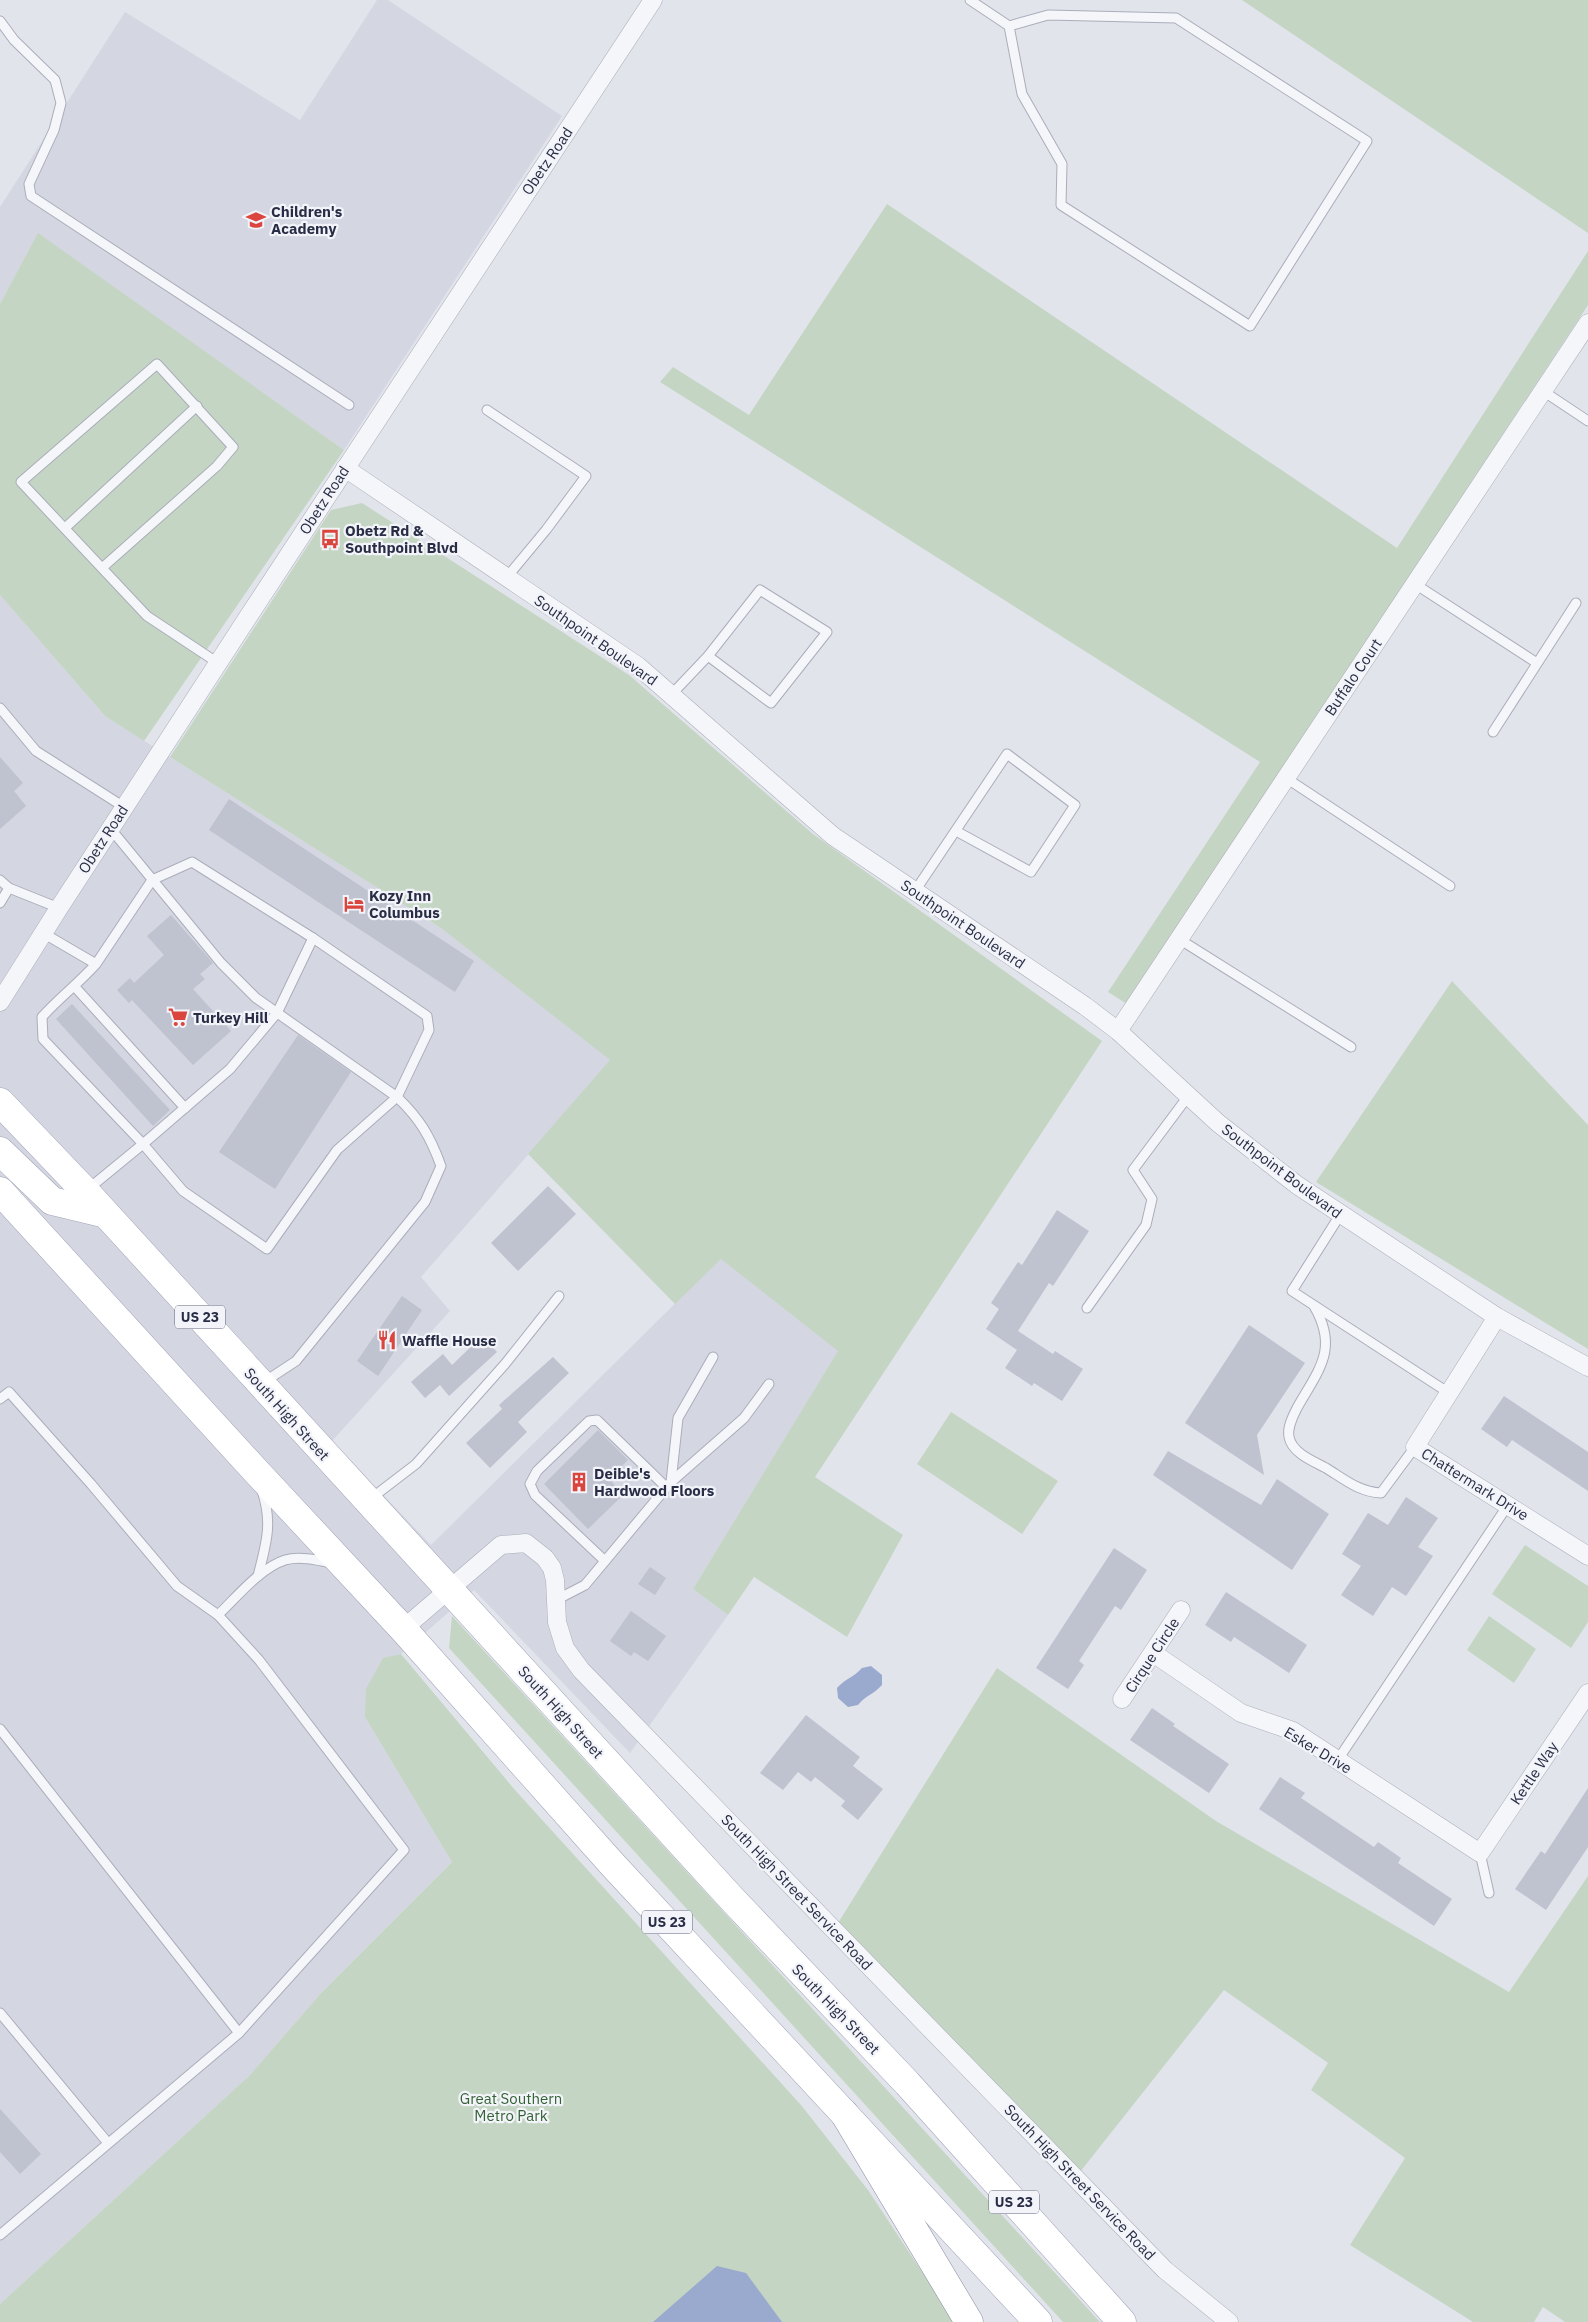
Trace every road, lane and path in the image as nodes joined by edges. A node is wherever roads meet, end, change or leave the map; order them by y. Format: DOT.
graph roads {
  1 [pos="654,0"];
  2 [pos="970,0"];
  3 [pos="0,21"];
  4 [pos="1009,26"];
  5 [pos="1588,323"];
  6 [pos="1543,391"];
  7 [pos="349,405"];
  8 [pos="197,406"];
  9 [pos="488,410"];
  10 [pos="1588,421"];
  11 [pos="346,468"];
  12 [pos="65,528"];
  13 [pos="102,568"];
  14 [pos="507,577"];
  15 [pos="1415,584"];
  16 [pos="1576,603"];
  17 [pos="708,656"];
  18 [pos="218,663"];
  19 [pos="1537,663"];
  20 [pos="671,695"];
  21 [pos="0,708"];
  22 [pos="1493,732"];
  23 [pos="1286,778"];
  24 [pos="124,807"];
  25 [pos="110,828"];
  26 [pos="956,831"];
  27 [pos="0,880"];
  28 [pos="152,880"];
  29 [pos="1450,886"];
  30 [pos="9,888"];
  31 [pos="915,891"];
  32 [pos="0,903"];
  33 [pos="59,908"];
  34 [pos="43,933"];
  35 [pos="313,938"];
  36 [pos="1179,939"];
  37 [pos="96,964"];
  38 [pos="75,987"];
  39 [pos="0,1002"];
  40 [pos="277,1013"];
  41 [pos="1118,1031"];
  42 [pos="1350,1047"];
  43 [pos="1189,1095"];
  44 [pos="397,1097"];
  45 [pos="0,1102"];
  46 [pos="184,1108"];
  47 [pos="143,1144"];
  48 [pos="0,1151"];
  49 [pos="0,1192"];
  50 [pos="85,1192"];
  51 [pos="106,1214"];
  52 [pos="1340,1215"];
  53 [pos="559,1296"];
  54 [pos="1314,1306"];
  55 [pos="1087,1308"];
  56 [pos="1497,1317"];
  57 [pos="713,1357"];
  58 [pos="1588,1367"];
  59 [pos="261,1384"];
  60 [pos="769,1384"];
  61 [pos="1449,1393"];
  62 [pos="0,1399"];
  63 [pos="1415,1446"];
  64 [pos="254,1469"];
  65 [pos="668,1485"];
  66 [pos="367,1501"];
  67 [pos="1508,1505"];
  68 [pos="1588,1556"];
  69 [pos="605,1561"];
  70 [pos="343,1565"];
  71 [pos="258,1576"];
  72 [pos="449,1590"];
  73 [pos="556,1600"];
  74 [pos="1181,1610"];
  75 [pos="218,1615"];
  76 [pos="403,1629"];
  77 [pos="1153,1653"];
  78 [pos="1588,1693"];
  79 [pos="1122,1699"];
  80 [pos="0,1729"];
  81 [pos="1337,1761"];
  82 [pos="1480,1853"];
  83 [pos="1489,1893"];
  84 [pos="0,2013"];
  85 [pos="239,2033"];
  86 [pos="844,2113"];
  87 [pos="108,2143"];
  88 [pos="0,2235"];
  89 [pos="969,2322"];
  90 [pos="1038,2322"];
  91 [pos="1122,2322"];
  92 [pos="1229,2322"];
  1 -- 11 [label="street, Obetz Road"];
  2 -- 4 [label="lane"];
  3 -- 7 [label="lane"];
  4 -- 4 [label="lane"];
  5 -- 6 [label="street, Buffalo Court"];
  6 -- 10 [label="lane"];
  6 -- 15 [label="street, Buffalo Court"];
  8 -- 12 [label="lane"];
  8 -- 12 [label="lane"];
  8 -- 13 [label="lane"];
  9 -- 14 [label="lane"];
  11 -- 14 [label="street, Southpoint Boulevard"];
  11 -- 18 [label="street, Obetz Road"];
  12 -- 13 [label="lane"];
  13 -- 18 [label="lane"];
  14 -- 20 [label="street, Southpoint Boulevard"];
  15 -- 19 [label="lane"];
  15 -- 23 [label="street, Buffalo Court"];
  16 -- 19 [label="lane"];
  17 -- 17 [label="lane"];
  17 -- 20 [label="lane"];
  18 -- 24 [label="street, Obetz Road"];
  19 -- 22 [label="lane"];
  20 -- 31 [label="street, Southpoint Boulevard"];
  21 -- 24 [label="lane"];
  23 -- 29 [label="lane"];
  23 -- 36 [label="street, Buffalo Court"];
  24 -- 25 [label="street, Obetz Road"];
  25 -- 28 [label="lane"];
  25 -- 33 [label="street, Obetz Road"];
  26 -- 26 [label="lane"];
  26 -- 31 [label="lane"];
  27 -- 30 [label="lane"];
  28 -- 35 [label="lane"];
  28 -- 37 [label="lane"];
  28 -- 40 [label="lane"];
  30 -- 32 [label="lane"];
  30 -- 33 [label="lane"];
  31 -- 41 [label="street, Southpoint Boulevard"];
  33 -- 34 [label="street, Obetz Road"];
  34 -- 37 [label="lane"];
  34 -- 39 [label="street, Obetz Road"];
  35 -- 40 [label="lane"];
  35 -- 44 [label="lane"];
  36 -- 41 [label="street, Buffalo Court"];
  36 -- 42 [label="lane"];
  37 -- 38 [label="lane"];
  38 -- 46 [label="lane"];
  38 -- 47 [label="lane"];
  40 -- 44 [label="lane"];
  40 -- 46 [label="lane"];
  41 -- 43 [label="street, Southpoint Boulevard"];
  43 -- 52 [label="street, Southpoint Boulevard"];
  43 -- 55 [label="lane"];
  44 -- 47 [label="lane"];
  44 -- 59 [label="lane"];
  45 -- 50 [label="main road, South High Street / US 23"];
  46 -- 47 [label="lane"];
  47 -- 50 [label="lane"];
  48 -- 51 [label="main road"];
  49 -- 64 [label="main road, US 23"];
  50 -- 51 [label="main road, South High Street / US 23"];
  51 -- 59 [label="main road, South High Street / US 23"];
  52 -- 54 [label="lane"];
  52 -- 56 [label="street, Southpoint Boulevard"];
  53 -- 66 [label="lane"];
  54 -- 61 [label="lane"];
  54 -- 63 [label="lane"];
  56 -- 58 [label="street, Southpoint Boulevard"];
  56 -- 61 [label="street, Chattermark Drive"];
  57 -- 65 [label="lane"];
  59 -- 66 [label="main road, South High Street / US 23"];
  60 -- 65 [label="lane"];
  61 -- 63 [label="street, Chattermark Drive"];
  62 -- 75 [label="lane"];
  63 -- 67 [label="street, Chattermark Drive"];
  64 -- 70 [label="main road, US 23"];
  64 -- 71 [label="lane"];
  65 -- 69 [label="lane"];
  65 -- 69 [label="lane"];
  66 -- 72 [label="main road, South High Street / US 23"];
  67 -- 68 [label="street, Chattermark Drive"];
  67 -- 81 [label="lane"];
  69 -- 73 [label="lane"];
  70 -- 71 [label="lane"];
  70 -- 76 [label="main road, US 23"];
  71 -- 75 [label="lane"];
  72 -- 73 [label="street, South High Street Service Road"];
  72 -- 76 [label="street, South High Street Service Road"];
  72 -- 91 [label="main road, South High Street / US 23"];
  73 -- 92 [label="street, South High Street Service Road"];
  74 -- 77 [label="street, Cirque Circle"];
  75 -- 85 [label="lane"];
  76 -- 86 [label="main road, US 23"];
  77 -- 79 [label="street, Cirque Circle"];
  77 -- 81 [label="street, Esker Drive"];
  78 -- 82 [label="street, Kettle Way"];
  80 -- 85 [label="lane"];
  81 -- 82 [label="street, Esker Drive"];
  82 -- 83 [label="lane"];
  84 -- 87 [label="lane"];
  85 -- 87 [label="lane"];
  86 -- 89 [label="main road"];
  86 -- 90 [label="main road, US 23"];
  87 -- 88 [label="lane"];
}
